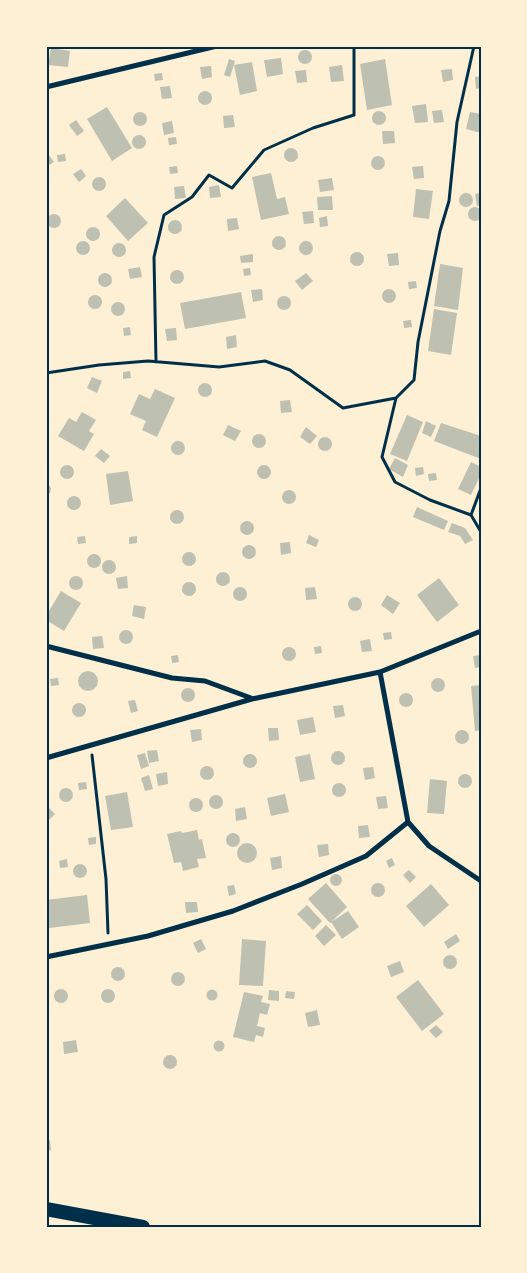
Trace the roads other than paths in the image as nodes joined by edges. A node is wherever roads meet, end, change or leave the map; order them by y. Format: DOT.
graph roads {
  1 [pos="217,46"];
  2 [pos="46,87"];
  3 [pos="481,631"];
  4 [pos="46,646"];
  5 [pos="380,672"];
  6 [pos="252,699"];
  7 [pos="46,758"];
  8 [pos="408,822"];
  9 [pos="481,881"];
  10 [pos="46,957"];
  11 [pos="46,1209"];
  12 [pos="143,1227"];
  1 -- 2 [label="street"];
  3 -- 5 [label="street"];
  4 -- 6 [label="street"];
  5 -- 6 [label="street"];
  5 -- 8 [label="street"];
  6 -- 7 [label="street"];
  8 -- 9 [label="street"];
  8 -- 10 [label="street"];
  11 -- 12 [label="highway"];
}
